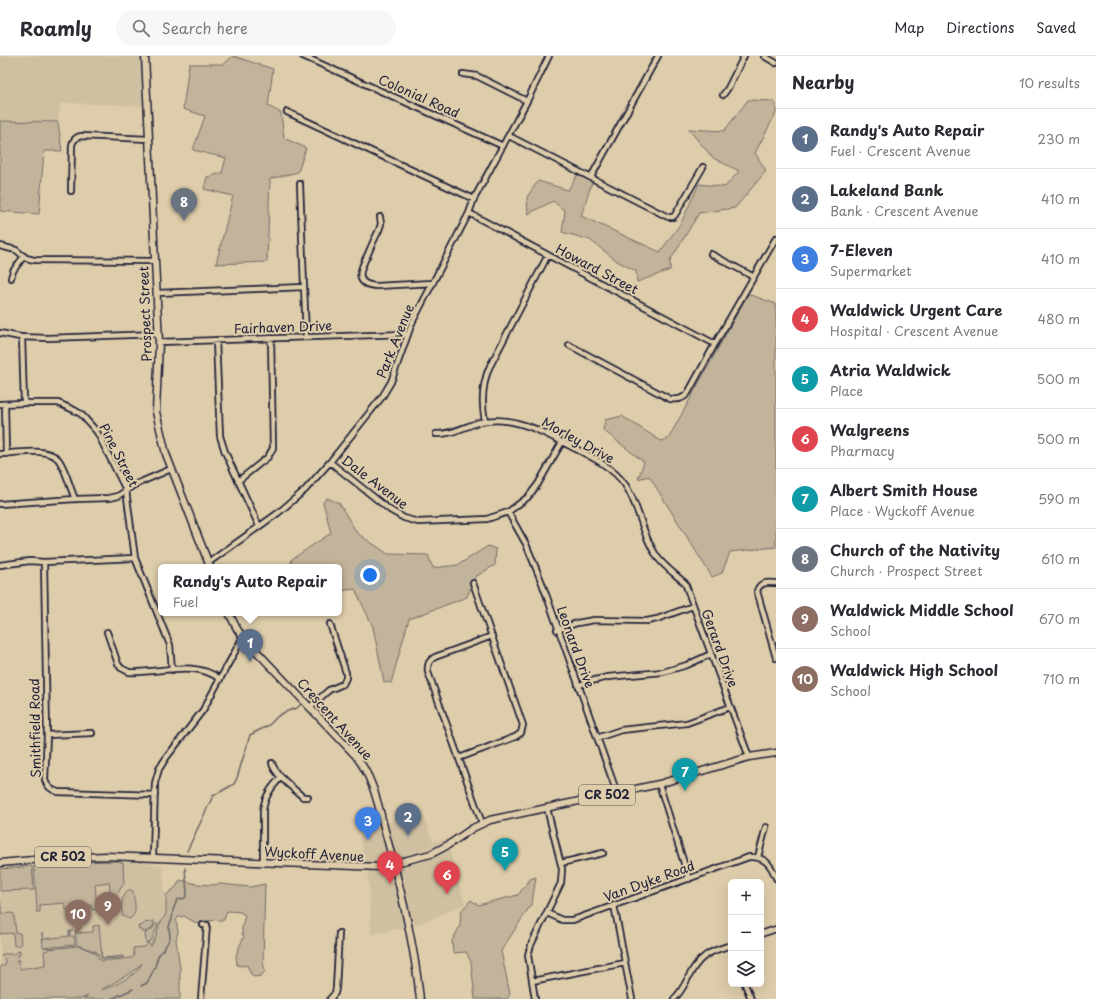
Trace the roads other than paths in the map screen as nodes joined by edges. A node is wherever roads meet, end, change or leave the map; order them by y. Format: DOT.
graph roads {
  1 [pos="145,56"];
  2 [pos="303,56"];
  3 [pos="549,56"];
  4 [pos="658,56"];
  5 [pos="744,56"];
  6 [pos="764,56"];
  7 [pos="776,63"];
  8 [pos="463,74"];
  9 [pos="723,95"];
  10 [pos="527,101"];
  11 [pos="287,112"];
  12 [pos="509,136"];
  13 [pos="150,139"];
  14 [pos="503,146"];
  15 [pos="703,168"];
  16 [pos="590,177"];
  17 [pos="300,184"];
  18 [pos="71,190"];
  19 [pos="474,199"];
  20 [pos="468,213"];
  21 [pos="380,217"];
  22 [pos="776,238"];
  23 [pos="0,246"];
  24 [pos="711,254"];
  25 [pos="548,255"];
  26 [pos="24,256"];
  27 [pos="154,261"];
  28 [pos="754,277"];
  29 [pos="11,278"];
  30 [pos="432,283"];
  31 [pos="304,287"];
  32 [pos="157,293"];
  33 [pos="0,333"];
  34 [pos="158,334"];
  35 [pos="407,334"];
  36 [pos="22,337"];
  37 [pos="306,337"];
  38 [pos="271,338"];
  39 [pos="216,340"];
  40 [pos="159,342"];
  41 [pos="715,344"];
  42 [pos="569,346"];
  43 [pos="24,403"];
  44 [pos="2,404"];
  45 [pos="486,421"];
  46 [pos="436,434"];
  47 [pos="562,442"];
  48 [pos="0,454"];
  49 [pos="6,454"];
  50 [pos="330,462"];
  51 [pos="171,469"];
  52 [pos="238,480"];
  53 [pos="126,490"];
  54 [pos="75,499"];
  55 [pos="0,504"];
  56 [pos="508,512"];
  57 [pos="259,526"];
  58 [pos="657,556"];
  59 [pos="135,558"];
  60 [pos="44,562"];
  61 [pos="209,564"];
  62 [pos="210,564"];
  63 [pos="0,565"];
  64 [pos="473,583"];
  65 [pos="776,583"];
  66 [pos="694,606"];
  67 [pos="230,616"];
  68 [pos="330,624"];
  69 [pos="558,630"];
  70 [pos="107,632"];
  71 [pos="492,636"];
  72 [pos="243,638"];
  73 [pos="711,654"];
  74 [pos="776,658"];
  75 [pos="172,670"];
  76 [pos="220,679"];
  77 [pos="578,686"];
  78 [pos="310,707"];
  79 [pos="730,707"];
  80 [pos="92,733"];
  81 [pos="47,735"];
  82 [pos="597,738"];
  83 [pos="776,753"];
  84 [pos="749,757"];
  85 [pos="459,758"];
  86 [pos="272,763"];
  87 [pos="281,777"];
  88 [pos="659,784"];
  89 [pos="617,793"];
  90 [pos="155,795"];
  91 [pos="308,797"];
  92 [pos="547,808"];
  93 [pos="482,823"];
  94 [pos="766,827"];
  95 [pos="603,853"];
  96 [pos="758,857"];
  97 [pos="153,858"];
  98 [pos="0,863"];
  99 [pos="263,863"];
  100 [pos="561,863"];
  101 [pos="394,864"];
  102 [pos="776,878"];
  103 [pos="689,879"];
  104 [pos="614,905"];
  105 [pos="547,913"];
  106 [pos="204,925"];
  107 [pos="776,929"];
  108 [pos="339,933"];
  109 [pos="764,933"];
  110 [pos="728,946"];
  111 [pos="625,963"];
  112 [pos="532,982"];
  113 [pos="746,987"];
  114 [pos="201,999"];
  115 [pos="330,999"];
  116 [pos="420,999"];
  117 [pos="535,999"];
  118 [pos="632,999"];
  119 [pos="674,999"];
  120 [pos="750,999"];
  1 -- 13 [label="main road, Prospect Street"];
  2 -- 14 [label="street, Colonial Road"];
  3 -- 10 [label="street, Park Avenue"];
  4 -- 16 [label="street"];
  5 -- 9 [label="street"];
  6 -- 7 [label="street"];
  8 -- 10 [label="street"];
  10 -- 12 [label="street, Park Avenue"];
  11 -- 19 [label="street"];
  12 -- 14 [label="street, Park Avenue"];
  12 -- 16 [label="street"];
  13 -- 18 [label="street"];
  13 -- 27 [label="main road, Prospect Street"];
  14 -- 19 [label="street, Park Avenue"];
  15 -- 16 [label="street"];
  17 -- 31 [label="street"];
  19 -- 20 [label="street, Park Avenue"];
  20 -- 25 [label="street, Howard Street"];
  20 -- 30 [label="street, Park Avenue"];
  21 -- 30 [label="street"];
  22 -- 28 [label="street"];
  23 -- 26 [label="street"];
  24 -- 28 [label="street"];
  25 -- 41 [label="street, Howard Street"];
  25 -- 45 [label="street"];
  26 -- 27 [label="street"];
  26 -- 29 [label="street"];
  27 -- 32 [label="main road, Prospect Street"];
  28 -- 41 [label="street"];
  30 -- 35 [label="street, Park Avenue"];
  31 -- 32 [label="street"];
  31 -- 37 [label="street"];
  32 -- 34 [label="main road, Prospect Street"];
  33 -- 36 [label="street"];
  34 -- 36 [label="street"];
  34 -- 40 [label="main road, Prospect Street"];
  35 -- 37 [label="street, Fairhaven Drive"];
  35 -- 50 [label="street, Park Avenue"];
  36 -- 43 [label="street"];
  37 -- 38 [label="street, Fairhaven Drive"];
  38 -- 39 [label="street, Fairhaven Drive"];
  38 -- 52 [label="street"];
  39 -- 40 [label="street, Fairhaven Drive"];
  39 -- 52 [label="street"];
  40 -- 51 [label="main road, Prospect Street"];
  41 -- 42 [label="street"];
  43 -- 44 [label="street, Pine Street"];
  43 -- 53 [label="street, Pine Street"];
  44 -- 49 [label="street"];
  45 -- 46 [label="street, Morley Drive"];
  45 -- 47 [label="street, Morley Drive"];
  47 -- 56 [label="street, Dale Avenue"];
  47 -- 58 [label="street, Morley Drive"];
  48 -- 49 [label="street"];
  49 -- 54 [label="street"];
  50 -- 56 [label="street, Dale Avenue"];
  50 -- 57 [label="street, Park Avenue"];
  51 -- 53 [label="street"];
  51 -- 61 [label="main road, Prospect Street"];
  52 -- 57 [label="street"];
  53 -- 54 [label="street"];
  53 -- 59 [label="street, Pine Street"];
  54 -- 55 [label="street"];
  56 -- 69 [label="street, Leonard Drive"];
  57 -- 62 [label="street, Park Avenue"];
  58 -- 66 [label="street, Gerard Drive"];
  59 -- 60 [label="street"];
  59 -- 75 [label="street, Pine Street"];
  60 -- 63 [label="street"];
  60 -- 81 [label="street, Smithfield Road"];
  64 -- 71 [label="street"];
  65 -- 74 [label="street"];
  66 -- 69 [label="street"];
  66 -- 73 [label="street, Gerard Drive"];
  67 -- 72 [label="main road, Crescent Avenue"];
  68 -- 78 [label="street"];
  69 -- 77 [label="street, Leonard Drive"];
  70 -- 75 [label="street"];
  71 -- 85 [label="street"];
  71 -- 85 [label="street"];
  72 -- 76 [label="street"];
  72 -- 78 [label="main road, Crescent Avenue"];
  73 -- 77 [label="street"];
  73 -- 79 [label="street, Gerard Drive"];
  75 -- 76 [label="street"];
  76 -- 90 [label="street"];
  77 -- 82 [label="street, Leonard Drive"];
  78 -- 101 [label="main road, Crescent Avenue"];
  79 -- 82 [label="street"];
  79 -- 84 [label="street, Gerard Drive"];
  80 -- 81 [label="street"];
  81 -- 90 [label="street, Smithfield Road"];
  82 -- 89 [label="street, Leonard Drive"];
  83 -- 84 [label="main road, Wyckoff Avenue / CR 502"];
  84 -- 88 [label="main road, Wyckoff Avenue / CR 502"];
  85 -- 93 [label="street"];
  86 -- 87 [label="street"];
  87 -- 91 [label="street"];
  87 -- 99 [label="street"];
  88 -- 89 [label="main road, Wyckoff Avenue / CR 502"];
  88 -- 103 [label="street"];
  89 -- 92 [label="main road, Wyckoff Avenue / CR 502"];
  90 -- 97 [label="street"];
  92 -- 93 [label="main road, Wyckoff Avenue / CR 502"];
  92 -- 100 [label="street"];
  93 -- 101 [label="main road, Wyckoff Avenue / CR 502"];
  94 -- 96 [label="street"];
  95 -- 100 [label="street"];
  96 -- 102 [label="street"];
  96 -- 103 [label="street, Van Dyke Road"];
  97 -- 98 [label="main road, Wyckoff Avenue / CR 502"];
  97 -- 99 [label="main road, Wyckoff Avenue / CR 502"];
  99 -- 101 [label="main road, Wyckoff Avenue / CR 502"];
  100 -- 105 [label="street"];
  101 -- 116 [label="main road, Crescent Avenue"];
  103 -- 104 [label="street, Van Dyke Road"];
  104 -- 105 [label="street, Van Dyke Road"];
  104 -- 111 [label="street"];
  105 -- 112 [label="street"];
  106 -- 114 [label="street"];
  107 -- 109 [label="street"];
  108 -- 115 [label="street"];
  110 -- 119 [label="street"];
  111 -- 112 [label="street"];
  111 -- 118 [label="street"];
  112 -- 117 [label="street"];
  113 -- 120 [label="street"];
}
